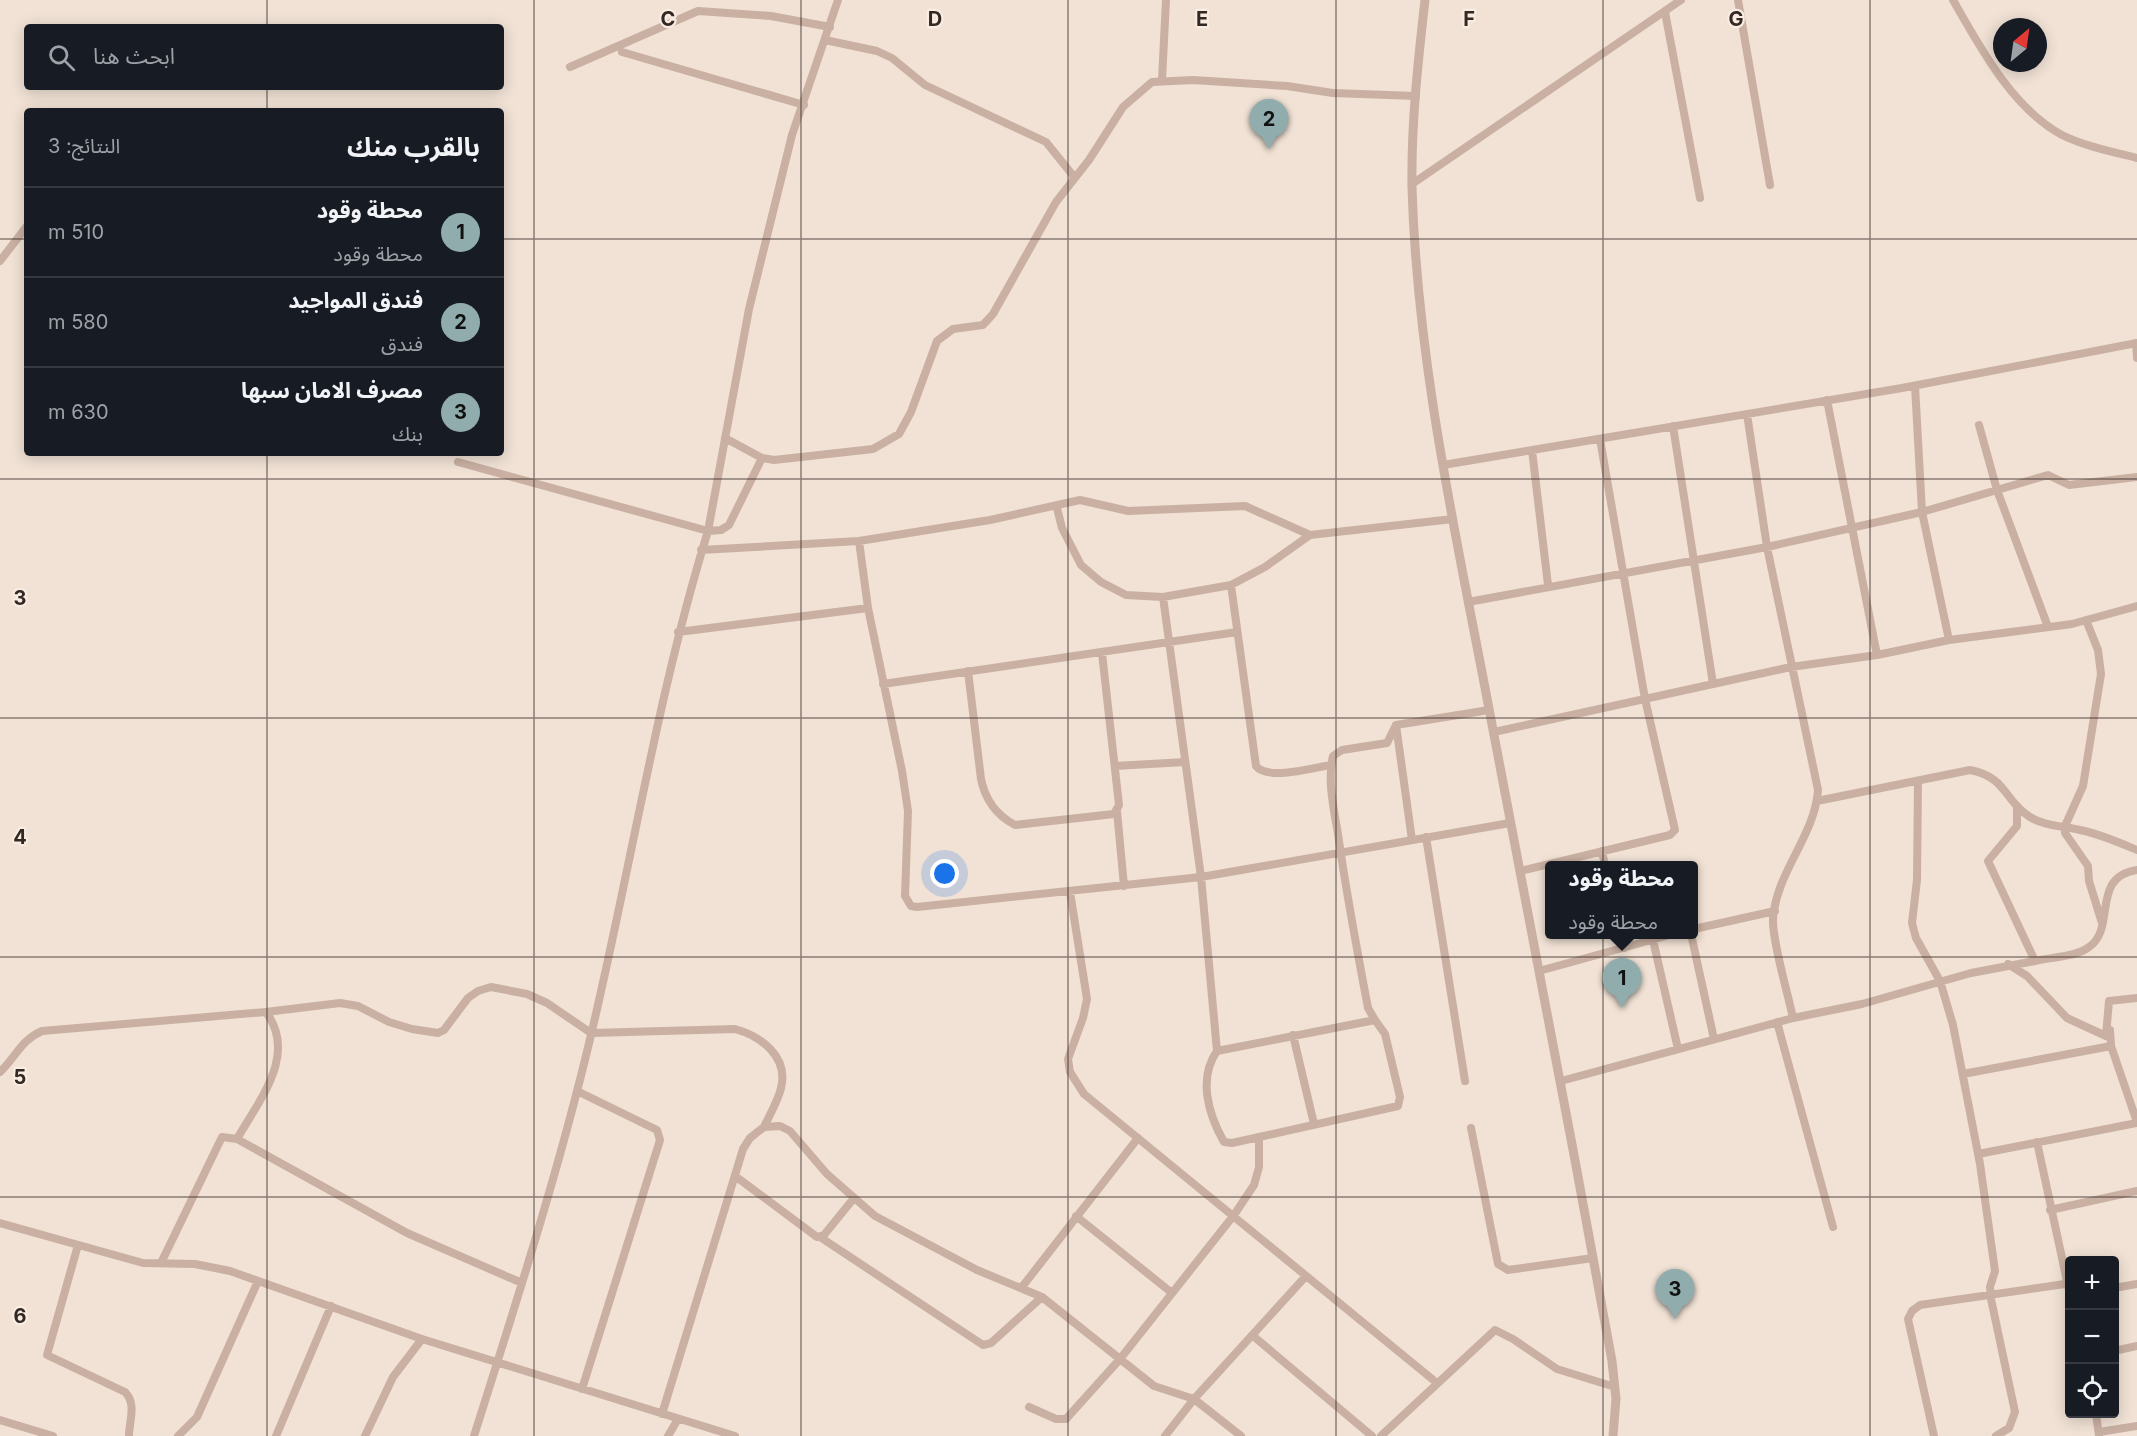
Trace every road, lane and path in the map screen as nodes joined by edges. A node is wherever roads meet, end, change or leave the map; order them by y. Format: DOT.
graph roads {
  1 [pos="838,0"];
  2 [pos="1166,0"];
  3 [pos="1425,0"];
  4 [pos="1681,0"];
  5 [pos="1738,0"];
  6 [pos="1953,0"];
  7 [pos="1665,12"];
  8 [pos="830,27"];
  9 [pos="825,40"];
  10 [pos="622,52"];
  11 [pos="570,67"];
  12 [pos="1162,80"];
  13 [pos="1416,96"];
  14 [pos="804,105"];
  15 [pos="2137,158"];
  16 [pos="1075,178"];
  17 [pos="1412,184"];
  18 [pos="1770,185"];
  19 [pos="1700,198"];
  20 [pos="24,230"];
  21 [pos="0,261"];
  22 [pos="2136,343"];
  23 [pos="2137,358"];
  24 [pos="1915,386"];
  25 [pos="1827,400"];
  26 [pos="1747,414"];
  27 [pos="1979,425"];
  28 [pos="1673,426"];
  29 [pos="725,438"];
  30 [pos="1600,439"];
  31 [pos="1532,450"];
  32 [pos="762,458"];
  33 [pos="458,462"];
  34 [pos="1443,465"];
  35 [pos="2137,477"];
  36 [pos="1997,490"];
  37 [pos="1057,508"];
  38 [pos="1922,512"];
  39 [pos="1453,519"];
  40 [pos="1852,527"];
  41 [pos="708,531"];
  42 [pos="1310,535"];
  43 [pos="859,540"];
  44 [pos="1767,547"];
  45 [pos="701,549"];
  46 [pos="1695,561"];
  47 [pos="1622,573"];
  48 [pos="1231,585"];
  49 [pos="1548,585"];
  50 [pos="1163,597"];
  51 [pos="1468,602"];
  52 [pos="2137,606"];
  53 [pos="867,608"];
  54 [pos="2086,620"];
  55 [pos="2048,627"];
  56 [pos="678,632"];
  57 [pos="1237,633"];
  58 [pos="1949,640"];
  59 [pos="1169,643"];
  60 [pos="1102,652"];
  61 [pos="1877,655"];
  62 [pos="1791,667"];
  63 [pos="968,671"];
  64 [pos="883,684"];
  65 [pos="1713,684"];
  66 [pos="1645,699"];
  67 [pos="1489,710"];
  68 [pos="1396,725"];
  69 [pos="1494,732"];
  70 [pos="1185,762"];
  71 [pos="1331,765"];
  72 [pos="1115,766"];
  73 [pos="1918,782"];
  74 [pos="1817,801"];
  75 [pos="2017,806"];
  76 [pos="1117,811"];
  77 [pos="1510,823"];
  78 [pos="2065,826"];
  79 [pos="1426,837"];
  80 [pos="1412,840"];
  81 [pos="2137,850"];
  82 [pos="1602,851"];
  83 [pos="1341,852"];
  84 [pos="1561,861"];
  85 [pos="1604,861"];
  86 [pos="1545,865"];
  87 [pos="2137,870"];
  88 [pos="1520,871"];
  89 [pos="1201,877"];
  90 [pos="1124,886"];
  91 [pos="1070,892"];
  92 [pos="1775,911"];
  93 [pos="2102,924"];
  94 [pos="1698,928"];
  95 [pos="1622,939"];
  96 [pos="1656,939"];
  97 [pos="1692,939"];
  98 [pos="1653,940"];
  99 [pos="1624,948"];
  100 [pos="2035,961"];
  101 [pos="2008,964"];
  102 [pos="1539,971"];
  103 [pos="1940,981"];
  104 [pos="2137,998"];
  105 [pos="2109,1001"];
  106 [pos="266,1012"];
  107 [pos="1793,1018"];
  108 [pos="1375,1020"];
  109 [pos="1777,1022"];
  110 [pos="591,1033"];
  111 [pos="1293,1035"];
  112 [pos="1714,1040"];
  113 [pos="2111,1046"];
  114 [pos="1678,1049"];
  115 [pos="1217,1051"];
  116 [pos="0,1072"];
  117 [pos="1963,1074"];
  118 [pos="1561,1081"];
  119 [pos="1465,1082"];
  120 [pos="577,1091"];
  121 [pos="2137,1122"];
  122 [pos="1314,1125"];
  123 [pos="764,1127"];
  124 [pos="1471,1128"];
  125 [pos="1259,1137"];
  126 [pos="1138,1138"];
  127 [pos="237,1139"];
  128 [pos="2037,1142"];
  129 [pos="1978,1154"];
  130 [pos="735,1176"];
  131 [pos="2137,1191"];
  132 [pos="854,1198"];
  133 [pos="2050,1210"];
  134 [pos="1234,1215"];
  135 [pos="1076,1216"];
  136 [pos="1,1226"];
  137 [pos="1833,1227"];
  138 [pos="820,1237"];
  139 [pos="78,1245"];
  140 [pos="1593,1258"];
  141 [pos="161,1263"];
  142 [pos="1305,1276"];
  143 [pos="258,1281"];
  144 [pos="522,1283"];
  145 [pos="2065,1284"];
  146 [pos="2137,1284"];
  147 [pos="1022,1287"];
  148 [pos="2119,1287"];
  149 [pos="1172,1293"];
  150 [pos="1990,1295"];
  151 [pos="1042,1297"];
  152 [pos="331,1306"];
  153 [pos="1252,1335"];
  154 [pos="422,1339"];
  155 [pos="2137,1346"];
  156 [pos="2119,1350"];
  157 [pos="1120,1359"];
  158 [pos="497,1362"];
  159 [pos="1437,1383"];
  160 [pos="1615,1387"];
  161 [pos="582,1389"];
  162 [pos="1194,1399"];
  163 [pos="1029,1407"];
  164 [pos="662,1414"];
  165 [pos="2097,1418"];
  166 [pos="678,1419"];
  167 [pos="0,1420"];
  168 [pos="2137,1426"];
  169 [pos="2099,1434"];
  170 [pos="278,1435"];
  171 [pos="54,1436"];
  172 [pos="129,1436"];
  173 [pos="178,1436"];
  174 [pos="364,1436"];
  175 [pos="474,1436"];
  176 [pos="668,1436"];
  177 [pos="735,1436"];
  178 [pos="1165,1436"];
  179 [pos="1241,1436"];
  180 [pos="1372,1436"];
  181 [pos="1381,1436"];
  182 [pos="1613,1436"];
  183 [pos="1934,1436"];
  184 [pos="1996,1436"];
  1 -- 8 [label="street"];
  2 -- 12 [label="street"];
  3 -- 13 [label="street"];
  4 -- 7 [label="street"];
  5 -- 18 [label="street"];
  6 -- 15 [label="street"];
  7 -- 17 [label="street"];
  7 -- 19 [label="street"];
  8 -- 9 [label="street"];
  8 -- 11 [label="street"];
  9 -- 14 [label="street"];
  9 -- 16 [label="street"];
  10 -- 14 [label="street"];
  12 -- 13 [label="street"];
  12 -- 16 [label="street"];
  13 -- 17 [label="street"];
  14 -- 29 [label="street"];
  16 -- 32 [label="street"];
  17 -- 34 [label="street"];
  20 -- 21 [label="street"];
  22 -- 23 [label="street"];
  22 -- 24 [label="street"];
  24 -- 25 [label="street"];
  24 -- 38 [label="street"];
  25 -- 26 [label="street"];
  25 -- 40 [label="street"];
  26 -- 28 [label="street"];
  26 -- 44 [label="street"];
  27 -- 36 [label="street"];
  28 -- 30 [label="street"];
  28 -- 46 [label="street"];
  29 -- 32 [label="street"];
  29 -- 41 [label="street"];
  30 -- 31 [label="street"];
  30 -- 47 [label="street"];
  31 -- 34 [label="street"];
  31 -- 49 [label="street"];
  32 -- 41 [label="street"];
  33 -- 41 [label="street"];
  34 -- 39 [label="street"];
  35 -- 36 [label="street"];
  36 -- 38 [label="street"];
  36 -- 55 [label="street"];
  37 -- 42 [label="street"];
  37 -- 43 [label="street"];
  37 -- 50 [label="street"];
  38 -- 40 [label="street"];
  38 -- 58 [label="street"];
  39 -- 42 [label="street"];
  39 -- 51 [label="street"];
  40 -- 44 [label="street"];
  40 -- 61 [label="street"];
  41 -- 45 [label="street"];
  42 -- 48 [label="street"];
  43 -- 45 [label="street"];
  43 -- 53 [label="street"];
  44 -- 46 [label="street"];
  44 -- 62 [label="street"];
  45 -- 56 [label="street"];
  46 -- 47 [label="street"];
  46 -- 65 [label="street"];
  47 -- 49 [label="street"];
  47 -- 66 [label="street"];
  48 -- 50 [label="street"];
  48 -- 57 [label="street"];
  49 -- 51 [label="street"];
  50 -- 59 [label="street"];
  51 -- 67 [label="street"];
  52 -- 54 [label="street"];
  53 -- 56 [label="street"];
  53 -- 64 [label="street"];
  54 -- 55 [label="street"];
  54 -- 78 [label="street"];
  55 -- 58 [label="street"];
  56 -- 110 [label="street"];
  57 -- 59 [label="street"];
  57 -- 71 [label="street"];
  58 -- 61 [label="street"];
  59 -- 60 [label="street"];
  59 -- 70 [label="street"];
  60 -- 63 [label="street"];
  60 -- 72 [label="street"];
  61 -- 62 [label="street"];
  62 -- 65 [label="street"];
  62 -- 74 [label="street"];
  63 -- 64 [label="street"];
  63 -- 76 [label="street"];
  64 -- 91 [label="street"];
  65 -- 66 [label="street"];
  66 -- 69 [label="street"];
  66 -- 82 [label="street"];
  67 -- 68 [label="street"];
  67 -- 69 [label="street"];
  68 -- 71 [label="street"];
  68 -- 80 [label="street"];
  69 -- 77 [label="street"];
  70 -- 72 [label="street"];
  70 -- 89 [label="street"];
  71 -- 83 [label="street"];
  72 -- 76 [label="street"];
  73 -- 74 [label="street"];
  73 -- 75 [label="street"];
  73 -- 103 [label="street"];
  74 -- 92 [label="street"];
  75 -- 78 [label="street"];
  75 -- 100 [label="street"];
  76 -- 90 [label="street"];
  77 -- 79 [label="street"];
  77 -- 88 [label="street"];
  78 -- 81 [label="street"];
  78 -- 93 [label="street"];
  79 -- 80 [label="street"];
  79 -- 119 [label="street"];
  80 -- 83 [label="street"];
  82 -- 84 [label="street"];
  82 -- 85 [label="street"];
  83 -- 89 [label="street"];
  83 -- 108 [label="street"];
  86 -- 88 [label="street"];
  87 -- 93 [label="street"];
  88 -- 102 [label="street"];
  89 -- 90 [label="street"];
  89 -- 115 [label="street"];
  90 -- 91 [label="street"];
  91 -- 126 [label="street"];
  92 -- 94 [label="street"];
  92 -- 107 [label="street"];
  93 -- 100 [label="street"];
  95 -- 99 [label="street"];
  96 -- 98 [label="street"];
  97 -- 112 [label="street"];
  98 -- 99 [label="street"];
  98 -- 114 [label="street"];
  99 -- 102 [label="street"];
  100 -- 101 [label="street"];
  101 -- 103 [label="street"];
  101 -- 105 [label="street"];
  102 -- 118 [label="street"];
  103 -- 107 [label="street"];
  103 -- 117 [label="street"];
  104 -- 105 [label="street"];
  105 -- 113 [label="street"];
  106 -- 110 [label="street"];
  106 -- 116 [label="street"];
  106 -- 127 [label="street"];
  107 -- 109 [label="street"];
  108 -- 111 [label="street"];
  108 -- 122 [label="street"];
  109 -- 112 [label="street"];
  109 -- 137 [label="street"];
  110 -- 120 [label="street"];
  110 -- 123 [label="street"];
  111 -- 115 [label="street"];
  111 -- 122 [label="street"];
  112 -- 114 [label="street"];
  113 -- 117 [label="street"];
  113 -- 121 [label="street"];
  114 -- 118 [label="street"];
  115 -- 125 [label="street"];
  117 -- 129 [label="street"];
  118 -- 140 [label="street"];
  120 -- 144 [label="street"];
  120 -- 161 [label="street"];
  121 -- 128 [label="street"];
  122 -- 125 [label="street"];
  123 -- 130 [label="street"];
  123 -- 132 [label="street"];
  124 -- 140 [label="street"];
  125 -- 134 [label="street"];
  126 -- 134 [label="street"];
  126 -- 135 [label="street"];
  127 -- 141 [label="street"];
  127 -- 144 [label="street"];
  128 -- 129 [label="street"];
  128 -- 133 [label="street"];
  129 -- 150 [label="street"];
  130 -- 138 [label="street"];
  130 -- 164 [label="street"];
  131 -- 133 [label="street"];
  132 -- 138 [label="street"];
  132 -- 147 [label="street"];
  133 -- 145 [label="street"];
  134 -- 142 [label="street"];
  134 -- 149 [label="street"];
  135 -- 147 [label="street"];
  135 -- 149 [label="street"];
  136 -- 139 [label="street"];
  138 -- 151 [label="street"];
  139 -- 141 [label="street"];
  139 -- 172 [label="street"];
  140 -- 160 [label="street"];
  141 -- 143 [label="street"];
  142 -- 153 [label="street"];
  142 -- 159 [label="street"];
  143 -- 152 [label="street"];
  143 -- 173 [label="street"];
  144 -- 158 [label="street"];
  145 -- 150 [label="street"];
  146 -- 148 [label="street"];
  147 -- 151 [label="street"];
  149 -- 157 [label="street"];
  150 -- 183 [label="street"];
  150 -- 184 [label="street"];
  151 -- 157 [label="street"];
  152 -- 154 [label="street"];
  152 -- 170 [label="street"];
  153 -- 162 [label="street"];
  153 -- 180 [label="street"];
  154 -- 158 [label="street"];
  154 -- 174 [label="street"];
  155 -- 156 [label="street"];
  157 -- 162 [label="street"];
  157 -- 163 [label="street"];
  158 -- 161 [label="street"];
  158 -- 175 [label="street"];
  159 -- 160 [label="street"];
  159 -- 181 [label="street"];
  160 -- 182 [label="street"];
  161 -- 164 [label="street"];
  162 -- 178 [label="street"];
  162 -- 179 [label="street"];
  164 -- 166 [label="street"];
  165 -- 169 [label="street"];
  166 -- 176 [label="street"];
  166 -- 177 [label="street"];
  167 -- 171 [label="street"];
  168 -- 169 [label="street"];
}
